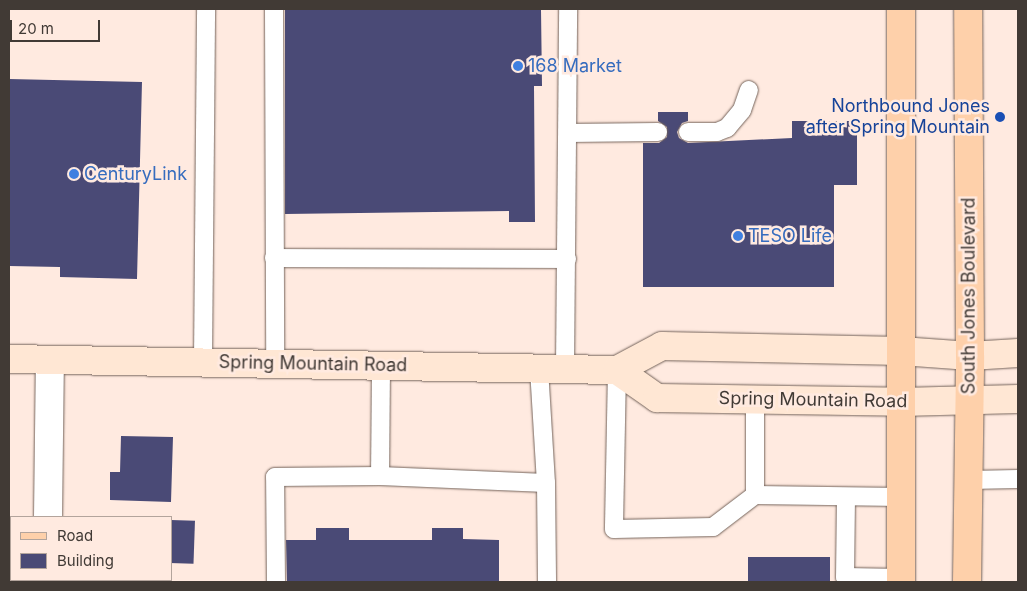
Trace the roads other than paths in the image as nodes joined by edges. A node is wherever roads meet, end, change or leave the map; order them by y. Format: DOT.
graph roads {
  1 [pos="206,9"];
  2 [pos="274,9"];
  3 [pos="568,9"];
  4 [pos="902,9"];
  5 [pos="968,9"];
  6 [pos="749,90"];
  7 [pos="658,132"];
  8 [pos="688,132"];
  9 [pos="568,133"];
  10 [pos="274,258"];
  11 [pos="567,259"];
  12 [pos="902,351"];
  13 [pos="1018,353"];
  14 [pos="970,356"];
  15 [pos="9,359"];
  16 [pos="50,360"];
  17 [pos="203,362"];
  18 [pos="275,364"];
  19 [pos="381,366"];
  20 [pos="552,368"];
  21 [pos="617,370"];
  22 [pos="755,399"];
  23 [pos="1018,399"];
  24 [pos="970,401"];
  25 [pos="902,402"];
  26 [pos="380,476"];
  27 [pos="1018,479"];
  28 [pos="968,480"];
  29 [pos="546,484"];
  30 [pos="754,496"];
  31 [pos="846,497"];
  32 [pos="902,497"];
  33 [pos="48,516"];
  34 [pos="845,580"];
  35 [pos="901,580"];
  36 [pos="276,582"];
  37 [pos="546,582"];
  38 [pos="967,582"];
  1 -- 17 [label="lane"];
  2 -- 10 [label="lane"];
  3 -- 9 [label="lane"];
  4 -- 12 [label="main road"];
  5 -- 14 [label="main road, South Jones Boulevard"];
  6 -- 8 [label="lane"];
  7 -- 9 [label="lane"];
  9 -- 11 [label="lane"];
  10 -- 11 [label="lane"];
  10 -- 18 [label="lane"];
  11 -- 20 [label="lane"];
  12 -- 14 [label="main road"];
  12 -- 21 [label="main road"];
  12 -- 25 [label="main road"];
  13 -- 14 [label="main road"];
  14 -- 24 [label="main road, South Jones Boulevard"];
  15 -- 16 [label="main road, Spring Mountain Road"];
  16 -- 17 [label="main road, Spring Mountain Road"];
  16 -- 33 [label="street"];
  17 -- 18 [label="main road, Spring Mountain Road"];
  18 -- 19 [label="main road, Spring Mountain Road"];
  19 -- 20 [label="main road, Spring Mountain Road"];
  19 -- 26 [label="lane"];
  20 -- 21 [label="main road, Spring Mountain Road"];
  20 -- 29 [label="lane"];
  21 -- 22 [label="main road, Spring Mountain Road"];
  21 -- 30 [label="lane"];
  22 -- 25 [label="main road, Spring Mountain Road"];
  22 -- 30 [label="lane"];
  23 -- 24 [label="main road, Spring Mountain Road"];
  24 -- 25 [label="main road, Spring Mountain Road"];
  24 -- 28 [label="main road, South Jones Boulevard"];
  25 -- 32 [label="main road"];
  26 -- 29 [label="lane"];
  26 -- 36 [label="lane"];
  27 -- 28 [label="lane"];
  28 -- 38 [label="main road, South Jones Boulevard"];
  29 -- 37 [label="lane"];
  30 -- 31 [label="lane"];
  31 -- 32 [label="lane"];
  31 -- 34 [label="lane"];
  32 -- 35 [label="main road"];
  34 -- 35 [label="lane"];
}
